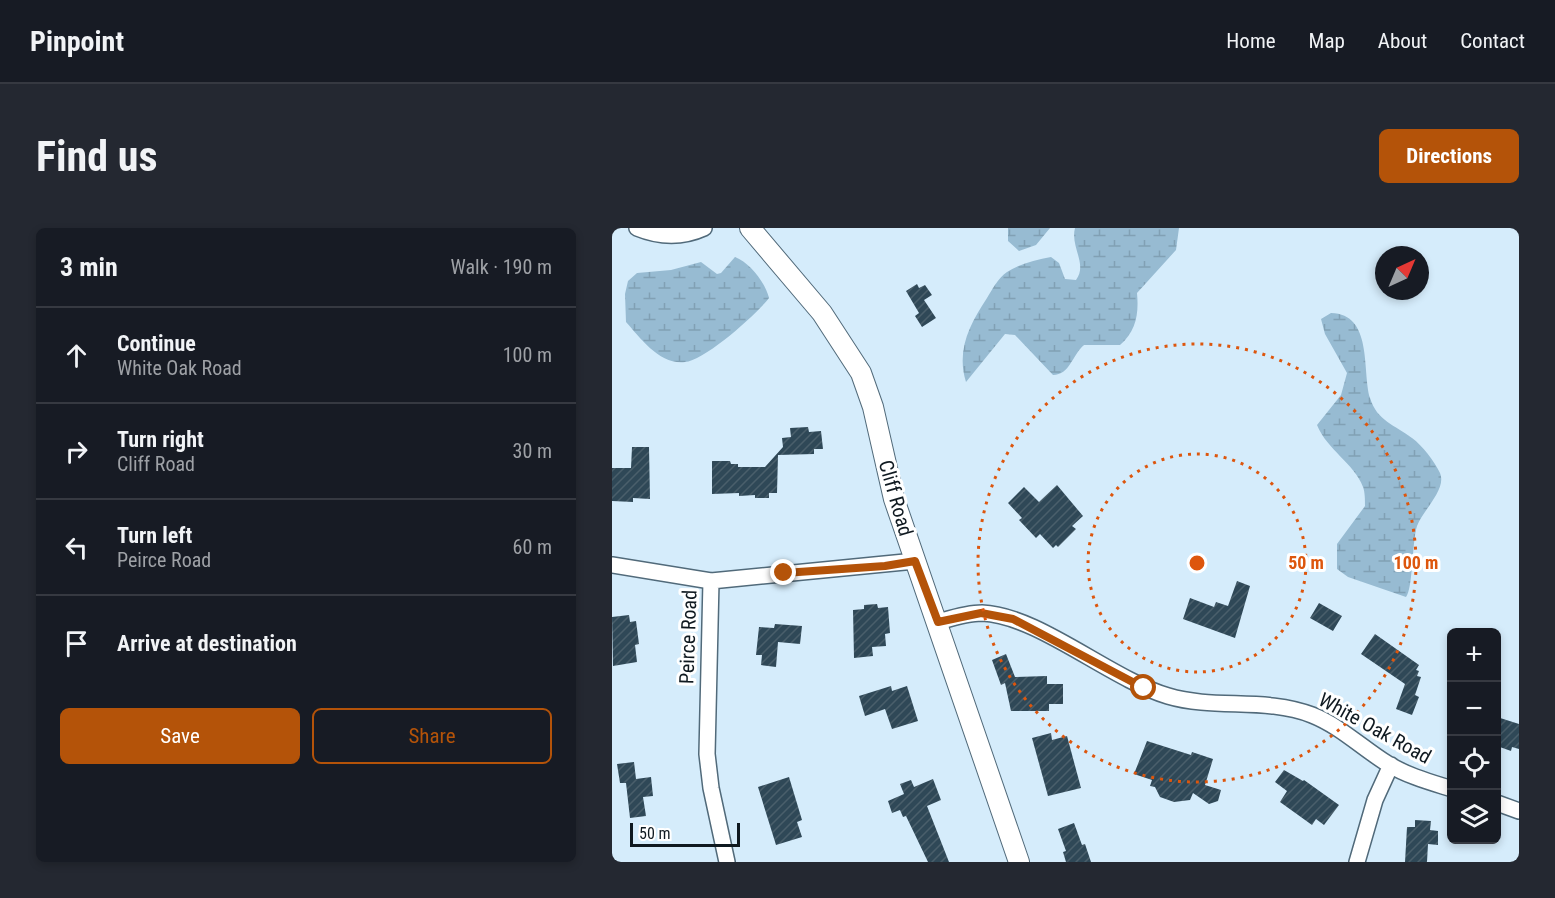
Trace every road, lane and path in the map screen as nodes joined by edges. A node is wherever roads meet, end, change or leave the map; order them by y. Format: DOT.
graph roads {
  1 [pos="637,228"];
  2 [pos="704,228"];
  3 [pos="750,228"];
  4 [pos="915,561"];
  5 [pos="612,565"];
  6 [pos="711,581"];
  7 [pos="938,622"];
  8 [pos="1390,765"];
  9 [pos="1447,787"];
  10 [pos="1501,804"];
  11 [pos="1519,811"];
  12 [pos="727,862"];
  13 [pos="1018,862"];
  14 [pos="1357,862"];
  1 -- 2 [label="street"];
  3 -- 4 [label="street, Cliff Road"];
  4 -- 6 [label="street, Peirce Road"];
  4 -- 7 [label="street, Cliff Road"];
  5 -- 6 [label="street"];
  6 -- 12 [label="street, Peirce Road"];
  7 -- 8 [label="street, White Oak Road"];
  7 -- 13 [label="street, Cliff Road"];
  8 -- 9 [label="street, White Oak Road"];
  8 -- 14 [label="street"];
  10 -- 11 [label="street"];
}
